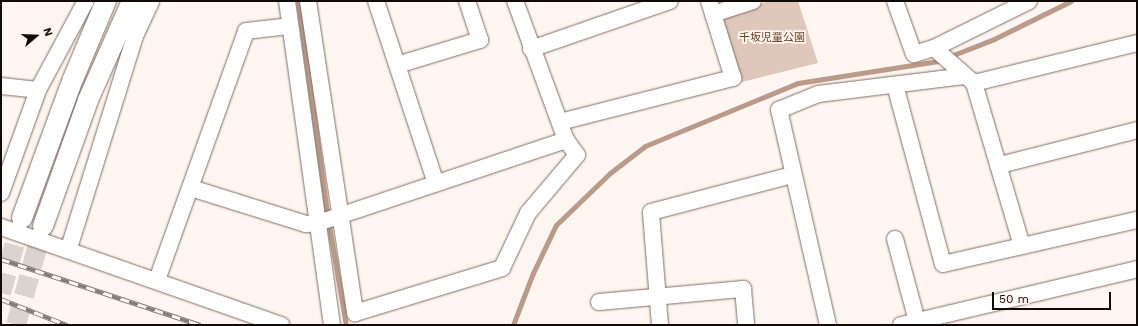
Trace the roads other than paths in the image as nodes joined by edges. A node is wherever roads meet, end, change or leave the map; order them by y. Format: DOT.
graph roads {
  1 [pos="86,1"];
  2 [pos="106,1"];
  3 [pos="132,1"];
  4 [pos="151,1"];
  5 [pos="287,1"];
  6 [pos="308,1"];
  7 [pos="376,1"];
  8 [pos="467,1"];
  9 [pos="515,1"];
  10 [pos="670,1"];
  11 [pos="753,1"];
  12 [pos="895,1"];
  13 [pos="1029,1"];
  14 [pos="711,8"];
  15 [pos="290,26"];
  16 [pos="1137,42"];
  17 [pos="531,49"];
  18 [pos="938,51"];
  19 [pos="397,65"];
  20 [pos="964,76"];
  21 [pos="895,85"];
  22 [pos="1,86"];
  23 [pos="38,90"];
  24 [pos="560,122"];
  25 [pos="1137,130"];
  26 [pos="566,140"];
  27 [pos="1000,165"];
  28 [pos="792,175"];
  29 [pos="436,183"];
  30 [pos="191,188"];
  31 [pos="1,193"];
  32 [pos="339,216"];
  33 [pos="22,218"];
  34 [pos="1137,220"];
  35 [pos="318,223"];
  36 [pos="44,226"];
  37 [pos="1,227"];
  38 [pos="895,239"];
  39 [pos="1022,246"];
  40 [pos="69,248"];
  41 [pos="1137,269"];
  42 [pos="157,280"];
  43 [pos="658,294"];
  44 [pos="599,302"];
  45 [pos="917,321"];
  46 [pos="282,325"];
  47 [pos="332,325"];
  48 [pos="660,325"];
  49 [pos="746,325"];
  50 [pos="828,325"];
  51 [pos="901,325"];
  1 -- 23 [label="street"];
  2 -- 33 [label="street"];
  3 -- 36 [label="street"];
  4 -- 40 [label="street"];
  5 -- 15 [label="street"];
  6 -- 32 [label="street"];
  7 -- 19 [label="street"];
  8 -- 19 [label="street"];
  9 -- 17 [label="street"];
  10 -- 17 [label="street"];
  11 -- 14 [label="street"];
  12 -- 18 [label="street"];
  13 -- 18 [label="street"];
  14 -- 24 [label="street"];
  15 -- 30 [label="street"];
  15 -- 35 [label="street"];
  16 -- 20 [label="street"];
  17 -- 24 [label="street"];
  18 -- 20 [label="street"];
  19 -- 29 [label="street"];
  20 -- 21 [label="street"];
  20 -- 27 [label="street"];
  21 -- 28 [label="street"];
  21 -- 39 [label="street"];
  22 -- 23 [label="street"];
  23 -- 31 [label="street"];
  24 -- 26 [label="street"];
  25 -- 27 [label="street"];
  26 -- 29 [label="street"];
  26 -- 32 [label="street"];
  27 -- 39 [label="street"];
  28 -- 43 [label="street"];
  28 -- 50 [label="street"];
  29 -- 32 [label="street"];
  30 -- 35 [label="street"];
  30 -- 42 [label="street"];
  32 -- 35 [label="street"];
  34 -- 39 [label="street"];
  35 -- 47 [label="street"];
  37 -- 40 [label="street"];
  38 -- 45 [label="street"];
  40 -- 42 [label="street"];
  41 -- 45 [label="street"];
  42 -- 46 [label="street"];
  43 -- 44 [label="street"];
  43 -- 48 [label="street"];
  43 -- 49 [label="street"];
  45 -- 51 [label="street"];
}
